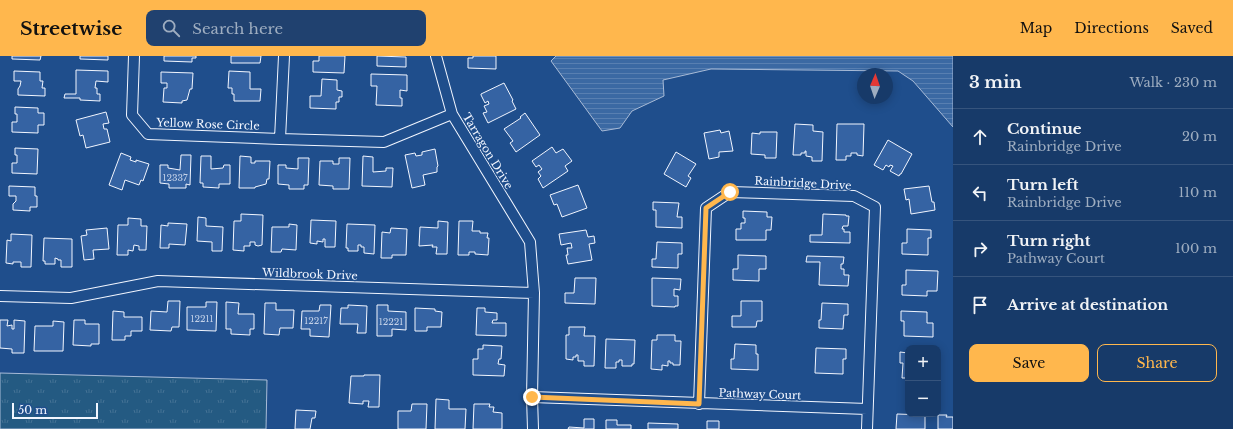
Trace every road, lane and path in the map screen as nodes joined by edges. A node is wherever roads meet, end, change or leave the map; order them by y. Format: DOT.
graph roads {
  1 [pos="134,56"];
  2 [pos="284,56"];
  3 [pos="436,56"];
  4 [pos="452,114"];
  5 [pos="280,139"];
  6 [pos="534,293"];
  7 [pos="0,296"];
  8 [pos="532,397"];
  9 [pos="699,404"];
  10 [pos="867,409"];
  11 [pos="533,429"];
  12 [pos="867,429"];
  1 -- 5 [label="street, Yellow Rose Circle"];
  2 -- 5 [label="street"];
  3 -- 4 [label="street, Tarragon Drive"];
  4 -- 5 [label="street, Yellow Rose Circle"];
  4 -- 6 [label="street, Tarragon Drive"];
  6 -- 7 [label="street, Wildbrook Drive"];
  6 -- 8 [label="street"];
  8 -- 9 [label="street, Pathway Court"];
  8 -- 11 [label="street"];
  9 -- 10 [label="street, Pathway Court"];
  9 -- 10 [label="street, Rainbridge Drive"];
  10 -- 12 [label="street, Rainbridge Drive"];
}
